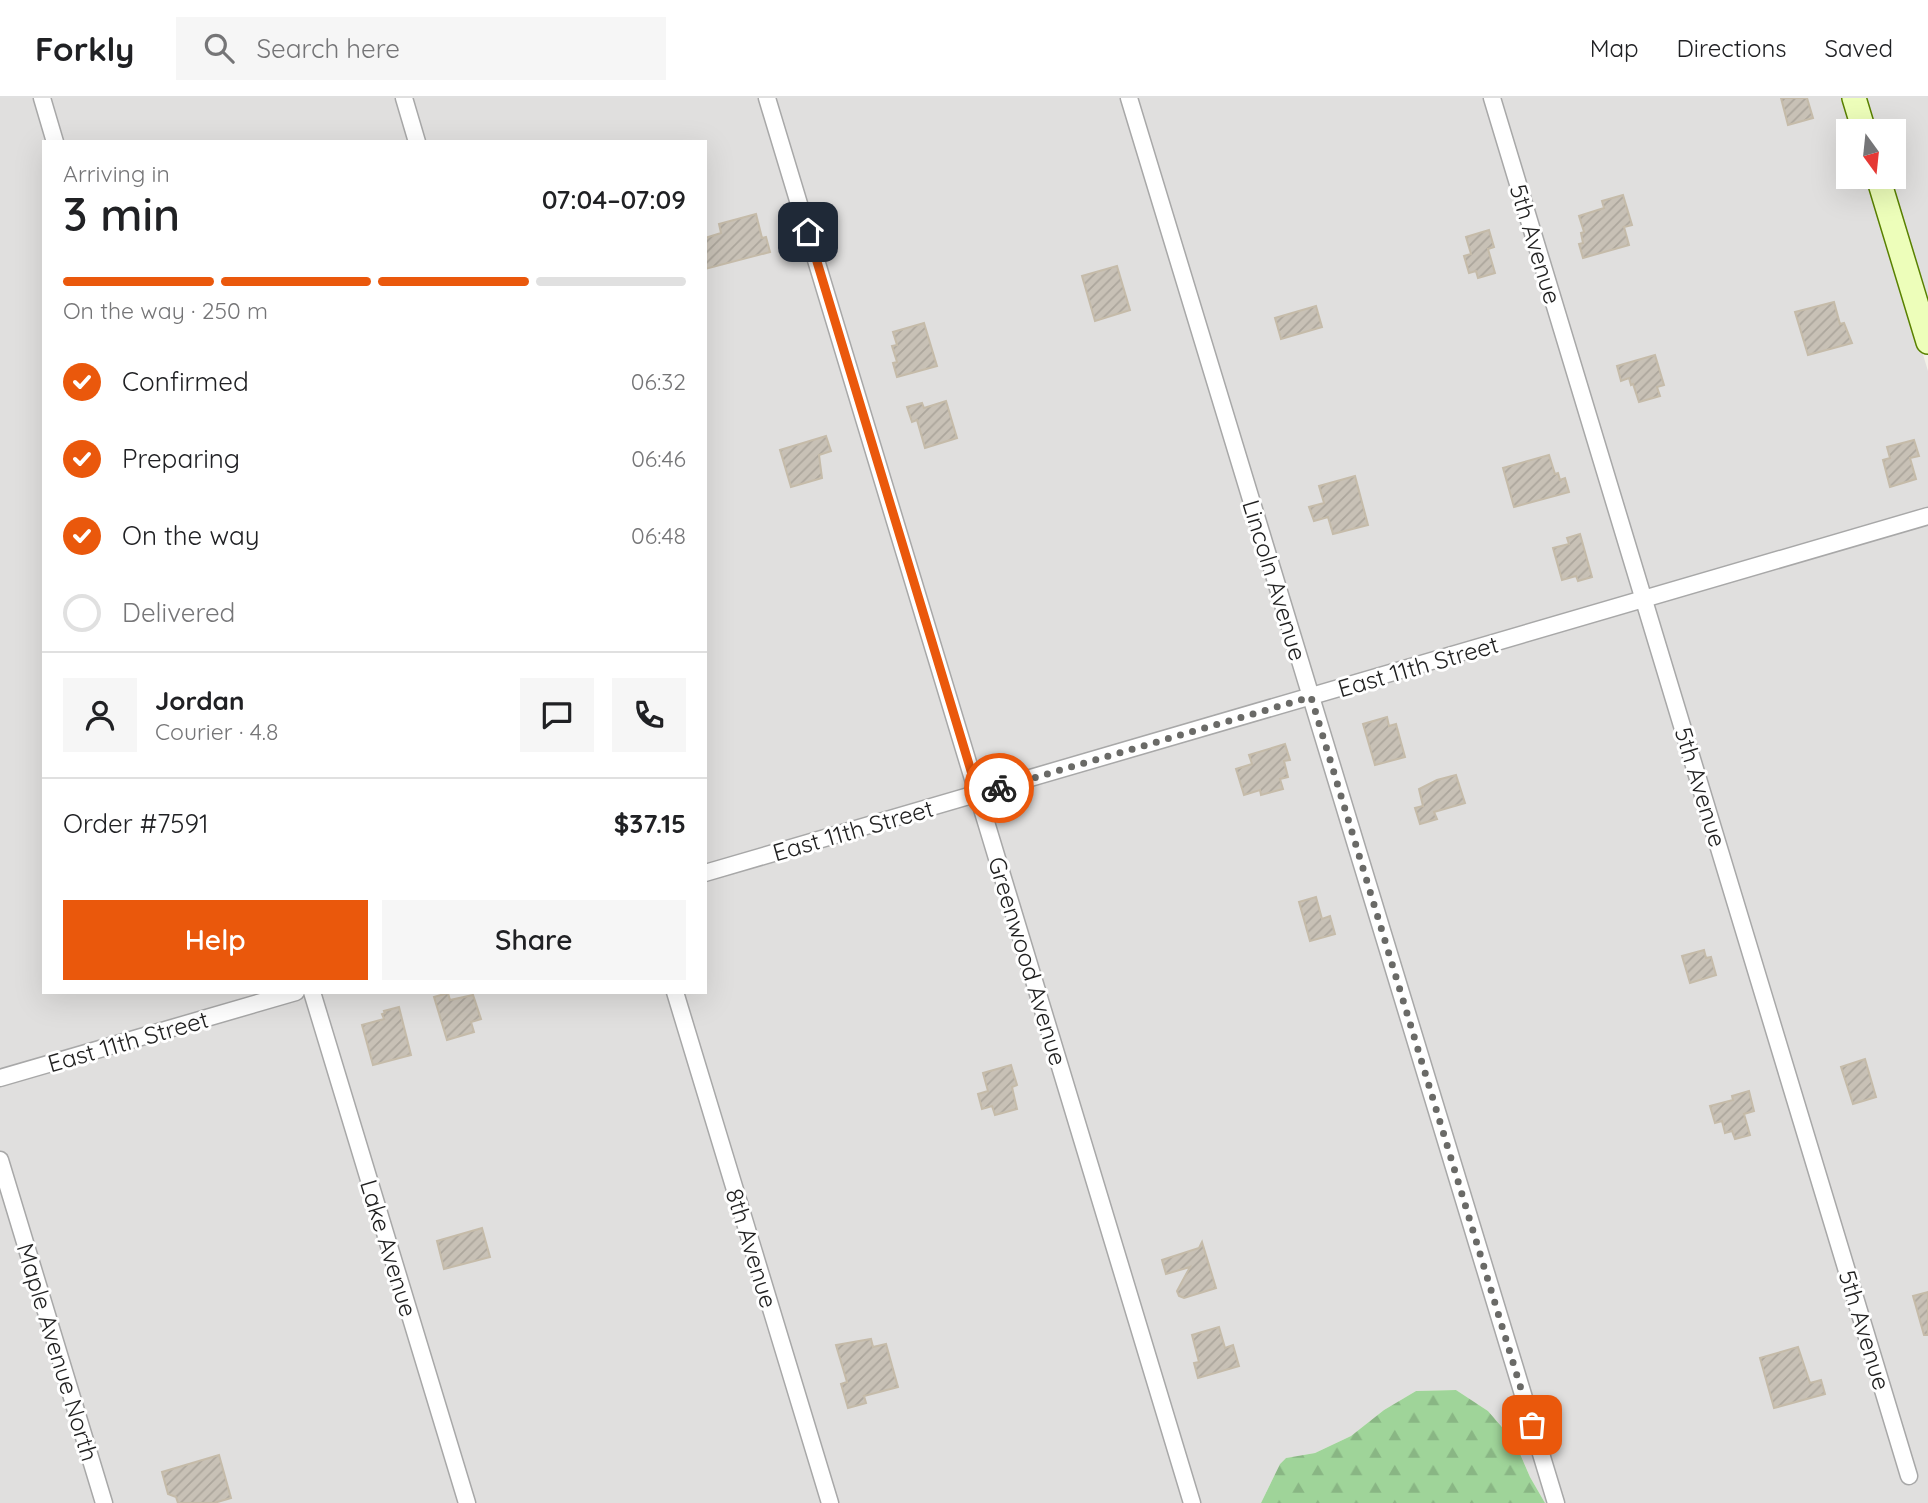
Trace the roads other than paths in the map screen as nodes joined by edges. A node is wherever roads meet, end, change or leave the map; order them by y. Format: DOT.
graph roads {
  1 [pos="42,98"];
  2 [pos="404,98"];
  3 [pos="767,98"];
  4 [pos="1129,98"];
  5 [pos="1492,98"];
  6 [pos="1854,98"];
  7 [pos="1860,119"];
  8 [pos="54,140"];
  9 [pos="416,140"];
  10 [pos="1882,189"];
  11 [pos="1928,342"];
  12 [pos="1928,516"];
  13 [pos="1643,599"];
  14 [pos="1311,697"];
  15 [pos="978,794"];
  16 [pos="707,872"];
  17 [pos="289,994"];
  18 [pos="313,994"];
  19 [pos="676,994"];
  20 [pos="0,1078"];
  21 [pos="0,1160"];
  22 [pos="1909,1476"];
  23 [pos="104,1503"];
  24 [pos="467,1503"];
  25 [pos="830,1503"];
  26 [pos="1192,1503"];
  27 [pos="1556,1503"];
  1 -- 8 [label="street"];
  2 -- 9 [label="street"];
  3 -- 15 [label="street, Greenwood Avenue"];
  4 -- 14 [label="street, Lincoln Avenue"];
  5 -- 13 [label="street, 5th Avenue"];
  6 -- 7 [label="street"];
  10 -- 11 [label="street"];
  12 -- 13 [label="street, East 11th Street"];
  13 -- 14 [label="street, East 11th Street"];
  13 -- 22 [label="street, 5th Avenue"];
  14 -- 15 [label="street, East 11th Street"];
  14 -- 27 [label="street, Lincoln Avenue"];
  15 -- 16 [label="street, East 11th Street"];
  15 -- 26 [label="street, Greenwood Avenue"];
  17 -- 20 [label="street, East 11th Street"];
  18 -- 24 [label="street, Lake Avenue"];
  19 -- 25 [label="street, 8th Avenue"];
  21 -- 23 [label="street, Maple Avenue North"];
}
